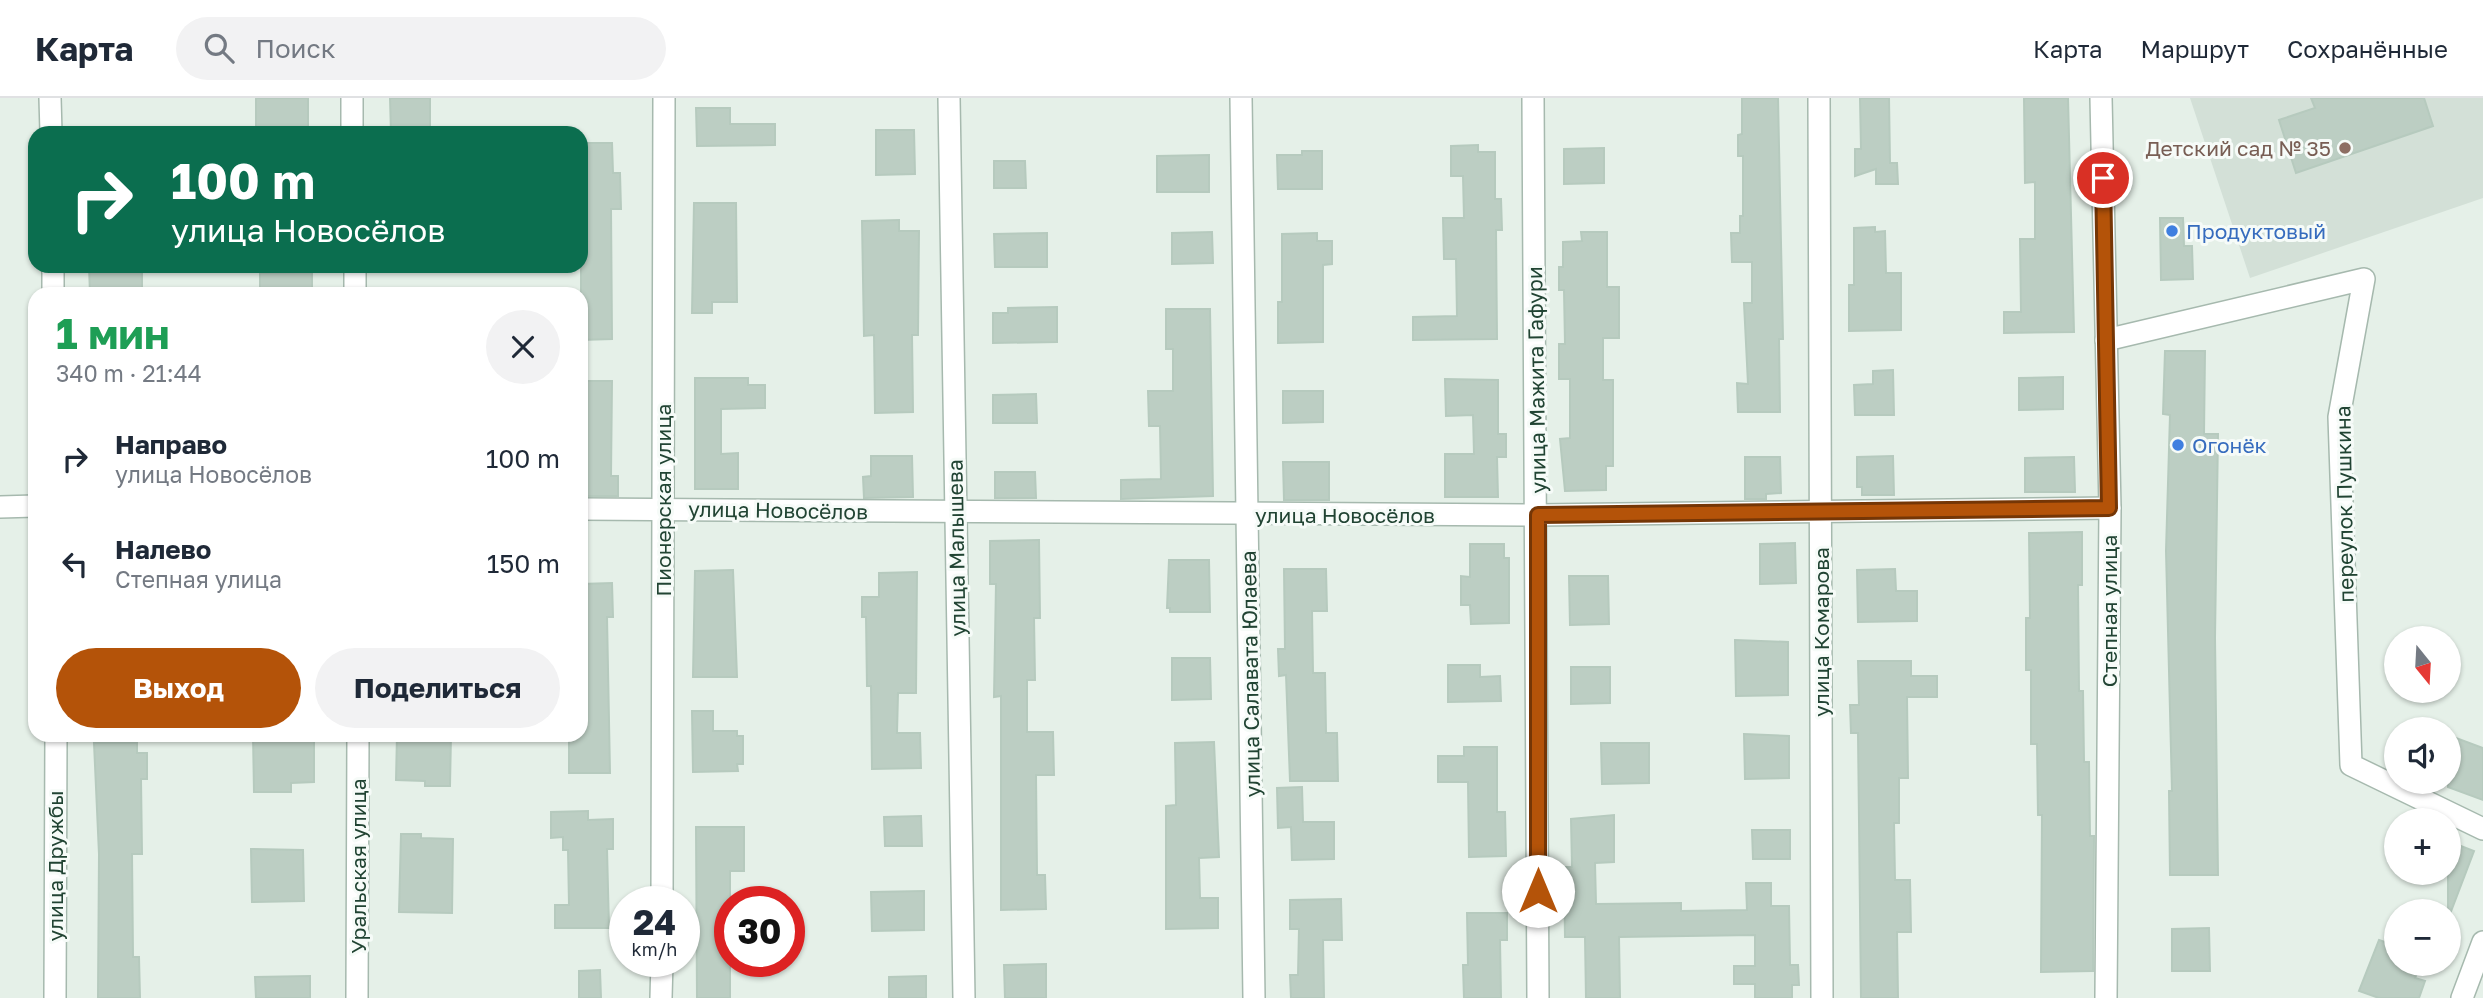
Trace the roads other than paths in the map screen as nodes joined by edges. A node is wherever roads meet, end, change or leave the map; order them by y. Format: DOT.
graph roads {
  1 [pos="50,98"];
  2 [pos="352,98"];
  3 [pos="664,98"];
  4 [pos="949,98"];
  5 [pos="1241,98"];
  6 [pos="1534,98"];
  7 [pos="1819,98"];
  8 [pos="2101,98"];
  9 [pos="51,126"];
  10 [pos="352,126"];
  11 [pos="2106,340"];
  12 [pos="28,506"];
  13 [pos="0,507"];
  14 [pos="2109,508"];
  15 [pos="588,509"];
  16 [pos="663,509"];
  17 [pos="1821,511"];
  18 [pos="955,512"];
  19 [pos="1247,514"];
  20 [pos="1538,515"];
  21 [pos="56,742"];
  22 [pos="358,742"];
  23 [pos="2483,828"];
  24 [pos="662,886"];
  25 [pos="2483,942"];
  26 [pos="662,977"];
  27 [pos="55,998"];
  28 [pos="357,998"];
  29 [pos="662,998"];
  30 [pos="964,998"];
  31 [pos="1254,998"];
  32 [pos="1538,998"];
  33 [pos="1822,998"];
  34 [pos="2106,998"];
  35 [pos="2462,998"];
  1 -- 9 [label="street"];
  2 -- 10 [label="street"];
  3 -- 16 [label="street, Пионерская улица"];
  4 -- 18 [label="street, улица Малышева"];
  5 -- 19 [label="street, улица Салавата Юлаева"];
  6 -- 20 [label="street, улица Мажита Гафури"];
  7 -- 17 [label="street, улица Комарова"];
  8 -- 11 [label="street, Степная улица"];
  11 -- 14 [label="street, Степная улица"];
  11 -- 23 [label="street, переулок Пушкина"];
  12 -- 13 [label="street"];
  14 -- 17 [label="street, улица Новосёлов"];
  14 -- 34 [label="street, Степная улица"];
  15 -- 16 [label="street, улица Новосёлов"];
  16 -- 18 [label="street, улица Новосёлов"];
  16 -- 24 [label="street, Пионерская улица"];
  17 -- 20 [label="street, улица Новосёлов"];
  17 -- 33 [label="street, улица Комарова"];
  18 -- 19 [label="street, улица Новосёлов"];
  18 -- 30 [label="street, улица Малышева"];
  19 -- 20 [label="street, улица Новосёлов"];
  19 -- 31 [label="street, улица Салавата Юлаева"];
  20 -- 32 [label="street, улица Мажита Гафури"];
  21 -- 27 [label="street, улица Дружбы"];
  22 -- 28 [label="street, Уральская улица"];
  25 -- 35 [label="street"];
  26 -- 29 [label="street"];
}
